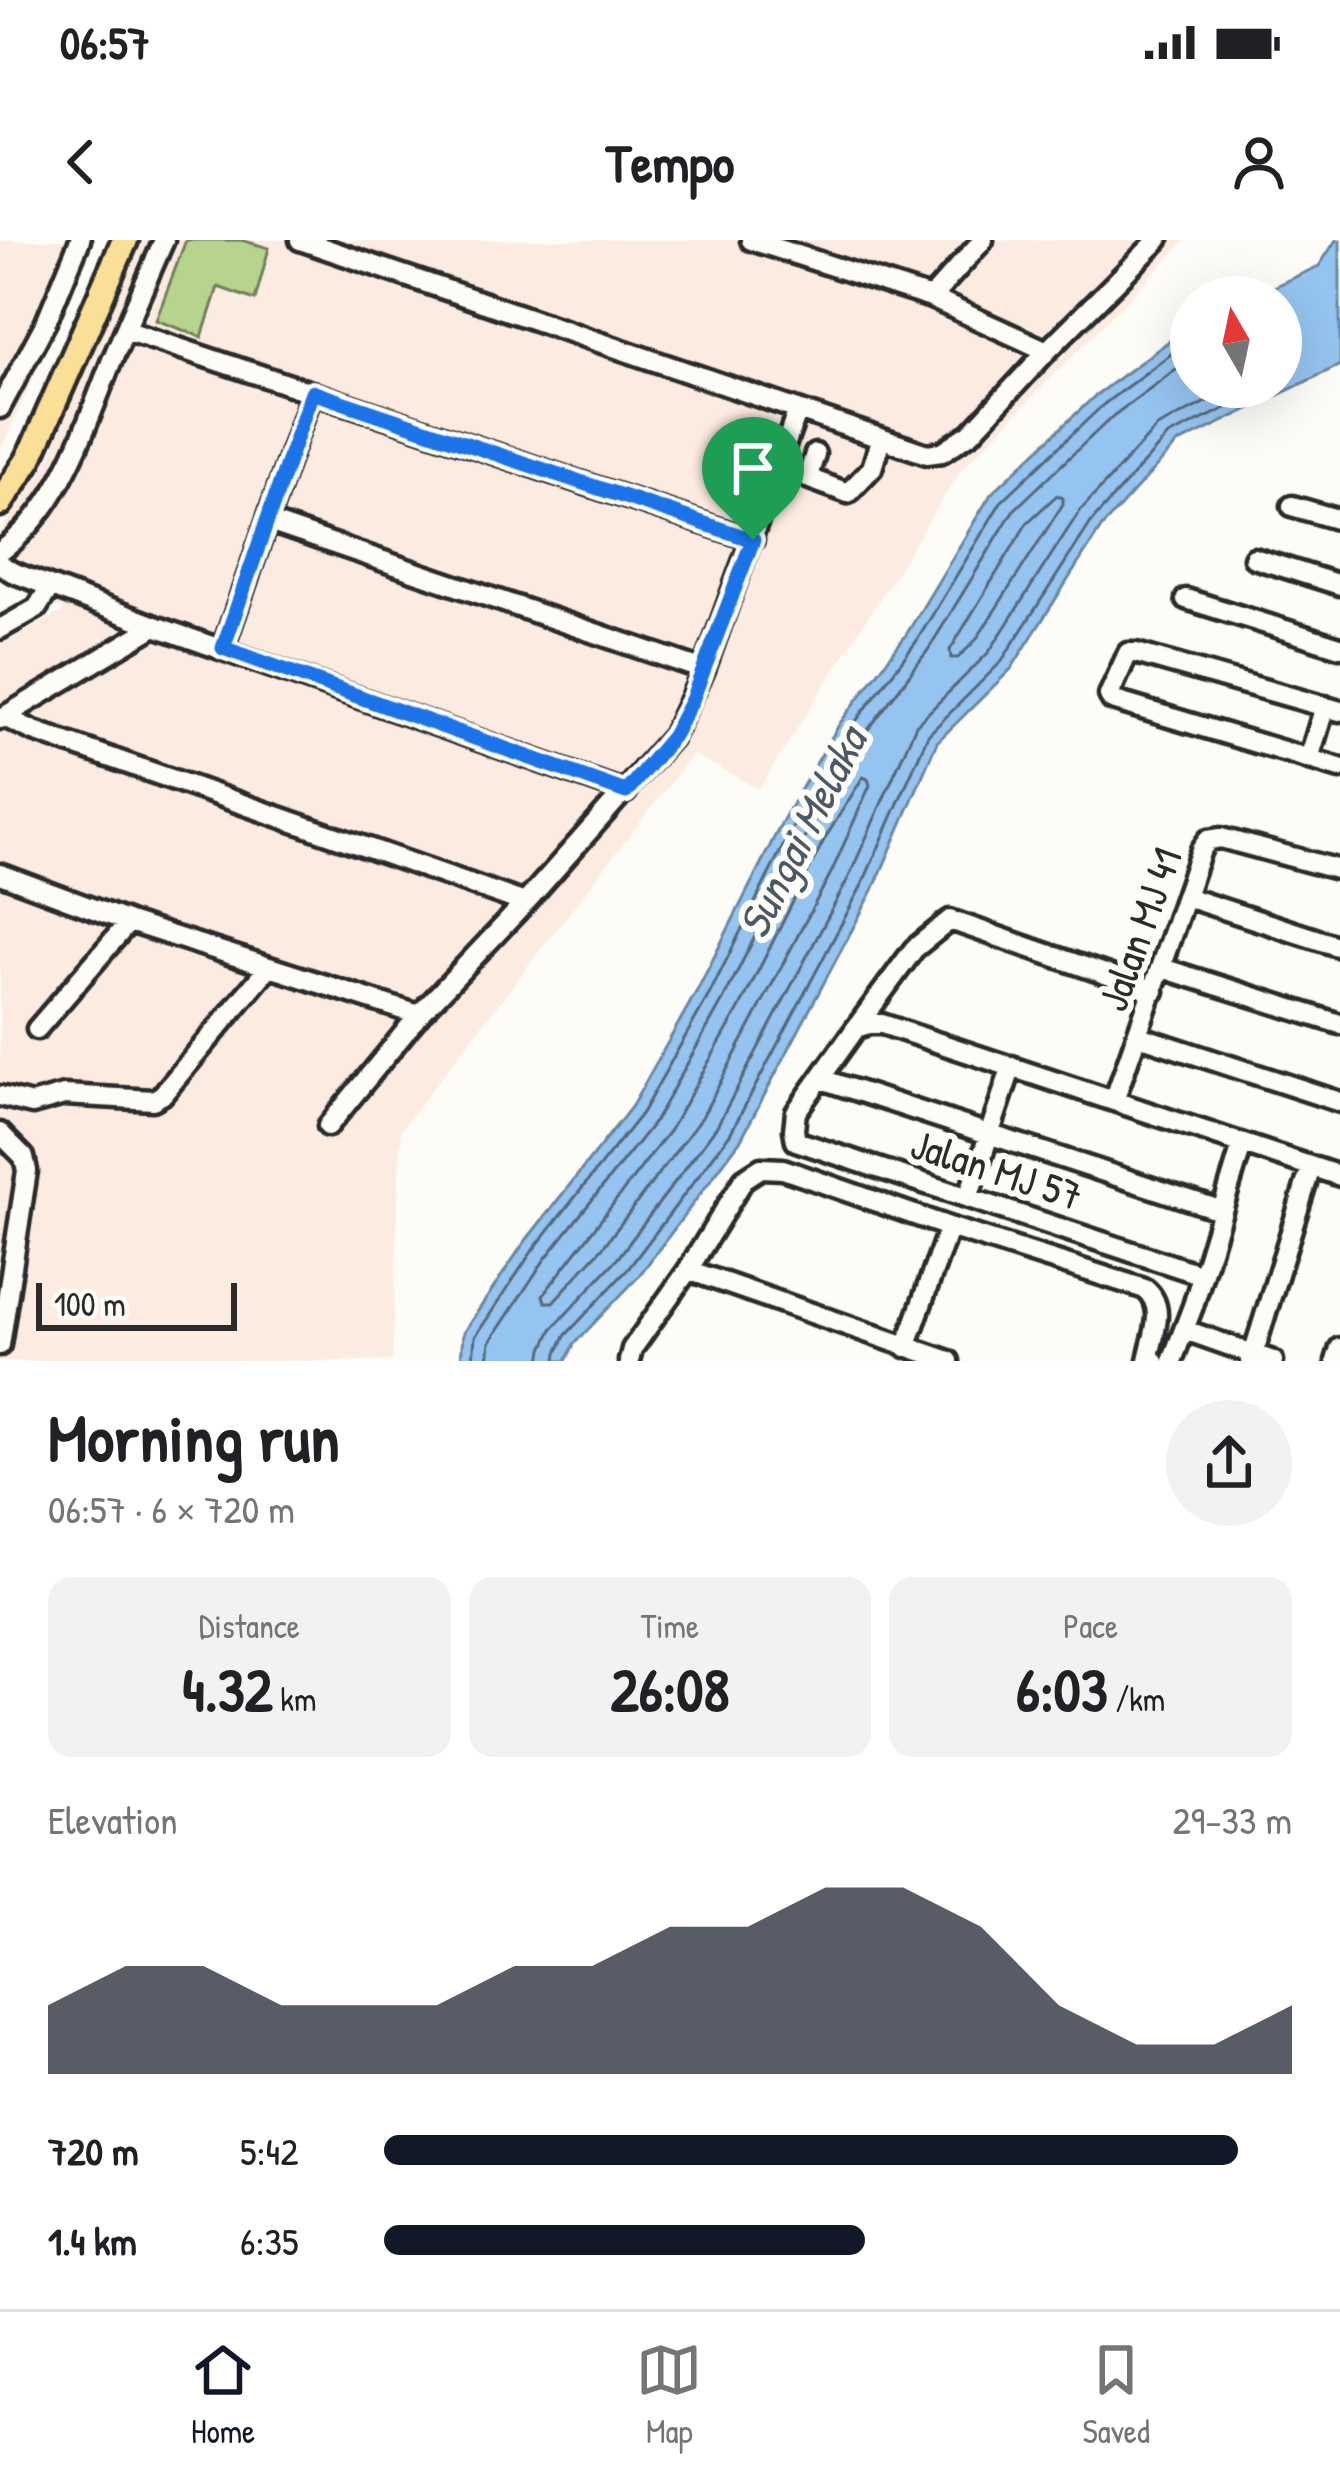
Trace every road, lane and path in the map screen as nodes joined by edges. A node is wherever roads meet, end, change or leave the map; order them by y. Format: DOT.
graph roads {
  1 [pos="80,240"];
  2 [pos="124,240"];
  3 [pos="164,240"];
  4 [pos="300,240"];
  5 [pos="752,240"];
  6 [pos="983,240"];
  7 [pos="1157,240"];
  8 [pos="791,246"];
  9 [pos="931,298"];
  10 [pos="124,330"];
  11 [pos="1047,351"];
  12 [pos="5,386"];
  13 [pos="312,392"];
  14 [pos="0,408"];
  15 [pos="798,410"];
  16 [pos="881,439"];
  17 [pos="815,454"];
  18 [pos="0,503"];
  19 [pos="1292,506"];
  20 [pos="1340,520"];
  21 [pos="269,522"];
  22 [pos="753,540"];
  23 [pos="0,552"];
  24 [pos="1253,558"];
  25 [pos="0,564"];
  26 [pos="1340,585"];
  27 [pos="50,587"];
  28 [pos="1186,599"];
  29 [pos="155,626"];
  30 [pos="0,629"];
  31 [pos="1340,646"];
  32 [pos="223,648"];
  33 [pos="704,670"];
  34 [pos="1333,708"];
  35 [pos="2,718"];
  36 [pos="1309,759"];
  37 [pos="1340,768"];
  38 [pos="626,792"];
  39 [pos="1340,870"];
  40 [pos="0,874"];
  41 [pos="1186,898"];
  42 [pos="525,903"];
  43 [pos="129,922"];
  44 [pos="1340,947"];
  45 [pos="268,968"];
  46 [pos="1162,968"];
  47 [pos="1154,991"];
  48 [pos="419,1015"];
  49 [pos="1340,1024"];
  50 [pos="856,1028"];
  51 [pos="37,1029"];
  52 [pos="1139,1036"];
  53 [pos="1012,1066"];
  54 [pos="821,1079"];
  55 [pos="0,1096"];
  56 [pos="1114,1101"];
  57 [pos="1340,1102"];
  58 [pos="328,1126"];
  59 [pos="0,1133"];
  60 [pos="989,1134"];
  61 [pos="1242,1145"];
  62 [pos="1311,1167"];
  63 [pos="1340,1176"];
  64 [pos="968,1198"];
  65 [pos="1220,1210"];
  66 [pos="949,1227"];
  67 [pos="688,1270"];
  68 [pos="1202,1275"];
  69 [pos="1185,1330"];
  70 [pos="0,1345"];
  71 [pos="906,1347"];
  72 [pos="1340,1351"];
  73 [pos="1252,1358"];
  74 [pos="629,1361"];
  75 [pos="949,1361"];
  76 [pos="1150,1361"];
  77 [pos="1172,1361"];
  78 [pos="1273,1361"];
  79 [pos="1336,1361"];
  1 -- 12 [label="street"];
  2 -- 18 [label="main road"];
  3 -- 10 [label="street"];
  4 -- 15 [label="street"];
  5 -- 8 [label="street"];
  6 -- 9 [label="street"];
  7 -- 11 [label="street"];
  8 -- 9 [label="street"];
  9 -- 11 [label="street"];
  10 -- 13 [label="street"];
  10 -- 23 [label="street"];
  11 -- 16 [label="street"];
  12 -- 14 [label="street"];
  13 -- 21 [label="street"];
  13 -- 22 [label="street"];
  15 -- 16 [label="street"];
  15 -- 22 [label="street"];
  16 -- 17 [label="street"];
  19 -- 20 [label="street"];
  21 -- 32 [label="street"];
  21 -- 33 [label="street"];
  22 -- 33 [label="street"];
  24 -- 26 [label="street"];
  25 -- 27 [label="street"];
  27 -- 29 [label="street"];
  27 -- 30 [label="street"];
  28 -- 31 [label="street"];
  29 -- 32 [label="street"];
  29 -- 35 [label="street"];
  32 -- 38 [label="street"];
  33 -- 38 [label="street"];
  34 -- 36 [label="street"];
  34 -- 36 [label="street"];
  35 -- 42 [label="street"];
  36 -- 37 [label="street"];
  38 -- 42 [label="street"];
  39 -- 41 [label="street, Jalan MJ 41"];
  40 -- 43 [label="street"];
  41 -- 44 [label="street"];
  41 -- 46 [label="street, Jalan MJ 41"];
  42 -- 48 [label="street"];
  43 -- 45 [label="street"];
  43 -- 51 [label="street"];
  45 -- 48 [label="street"];
  45 -- 55 [label="street"];
  46 -- 47 [label="street, Jalan MJ 41"];
  46 -- 49 [label="street"];
  47 -- 50 [label="street"];
  47 -- 52 [label="street, Jalan MJ 41"];
  48 -- 58 [label="street"];
  50 -- 53 [label="street"];
  50 -- 54 [label="street"];
  52 -- 56 [label="street, Jalan MJ 41"];
  52 -- 57 [label="street"];
  53 -- 56 [label="street"];
  53 -- 60 [label="street"];
  54 -- 60 [label="street"];
  54 -- 64 [label="street, Jalan MJ 57"];
  56 -- 61 [label="street"];
  59 -- 70 [label="street"];
  60 -- 64 [label="street"];
  60 -- 65 [label="street"];
  61 -- 62 [label="street"];
  61 -- 65 [label="street"];
  62 -- 63 [label="street"];
  62 -- 73 [label="street"];
  64 -- 68 [label="street, Jalan MJ 57"];
  65 -- 68 [label="street"];
  66 -- 67 [label="street"];
  66 -- 71 [label="street"];
  66 -- 76 [label="street"];
  67 -- 71 [label="street"];
  67 -- 74 [label="street"];
  68 -- 69 [label="street"];
  69 -- 73 [label="street"];
  69 -- 77 [label="street"];
  71 -- 75 [label="street"];
  72 -- 79 [label="street"];
  73 -- 78 [label="street"];
}
